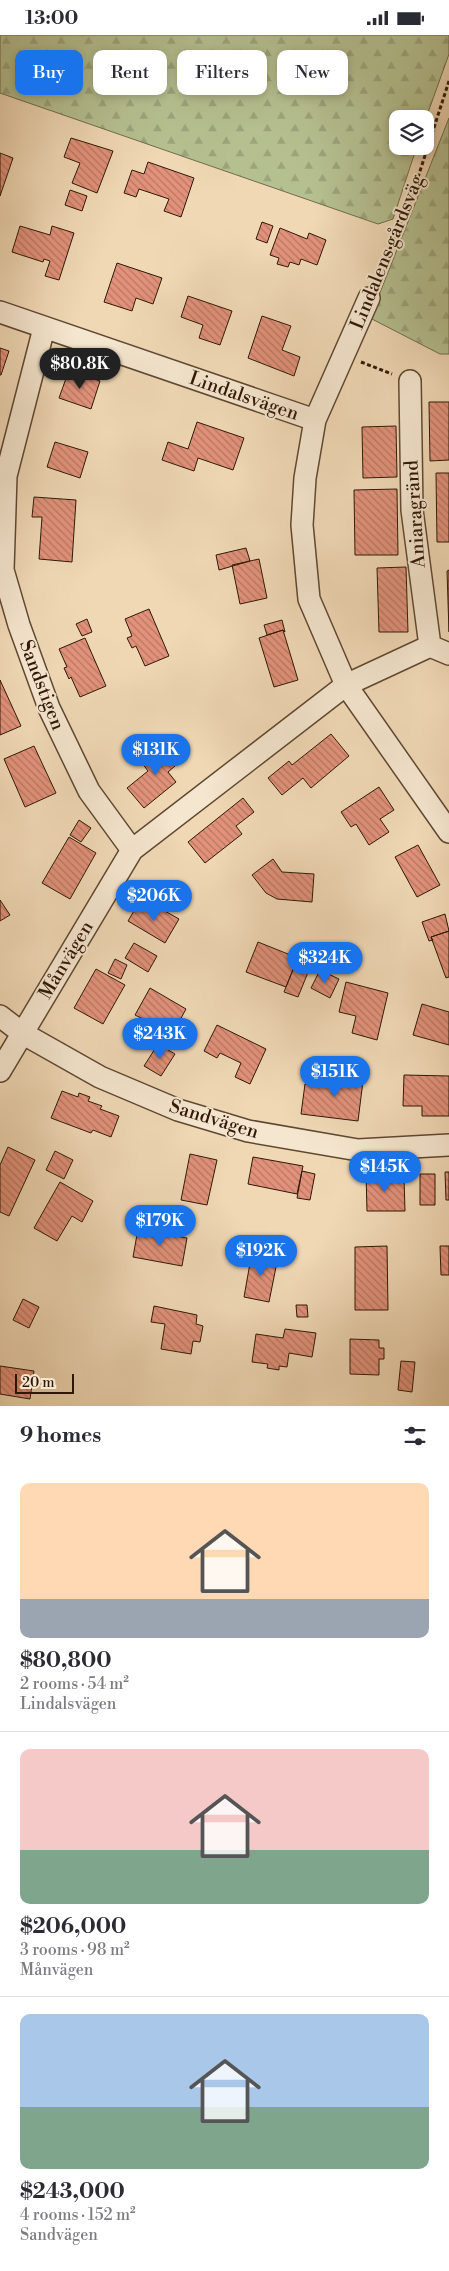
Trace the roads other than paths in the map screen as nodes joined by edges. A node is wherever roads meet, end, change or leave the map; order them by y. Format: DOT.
graph roads {
  1 [pos="370,298"];
  2 [pos="0,312"];
  3 [pos="44,328"];
  4 [pos="410,381"];
  5 [pos="315,420"];
  6 [pos="440,650"];
  7 [pos="346,685"];
  8 [pos="449,832"];
  9 [pos="132,850"];
  10 [pos="0,1016"];
  11 [pos="22,1033"];
  12 [pos="0,1071"];
  13 [pos="449,1145"];
  1 -- 5 [label="street, Lindalens gårdsväg"];
  2 -- 3 [label="street, Lindalsvägen"];
  3 -- 5 [label="street, Lindalsvägen"];
  3 -- 9 [label="street, Sandstigen"];
  4 -- 6 [label="street, Aniaragränd"];
  5 -- 7 [label="street, Lindalsvägen"];
  6 -- 7 [label="street, Aniaragränd"];
  7 -- 8 [label="street, Lindalsvägen"];
  7 -- 9 [label="street, Månvägen"];
  9 -- 11 [label="street, Månvägen"];
  10 -- 11 [label="street, Sandvägen"];
  11 -- 12 [label="street, Månvägen"];
  11 -- 13 [label="street, Sandvägen"];
}
